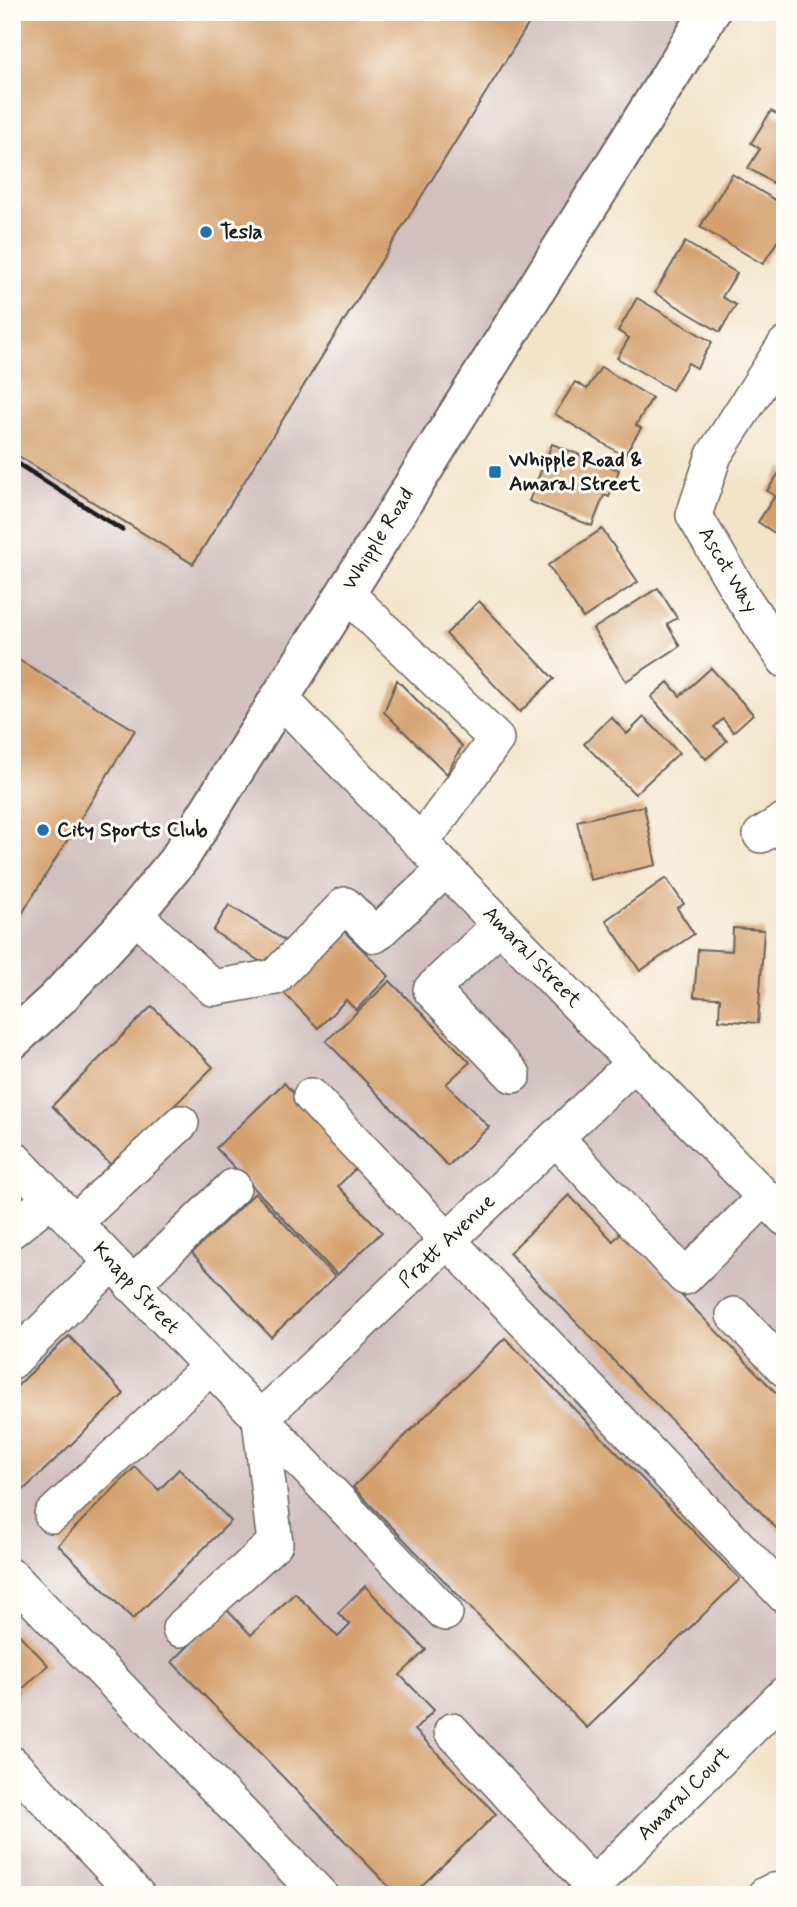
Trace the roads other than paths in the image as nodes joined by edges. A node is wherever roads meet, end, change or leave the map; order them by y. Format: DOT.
graph roads {
  1 [pos="710,12"];
  2 [pos="785,345"];
  3 [pos="345,592"];
  4 [pos="785,660"];
  5 [pos="279,697"];
  6 [pos="421,843"];
  7 [pos="446,869"];
  8 [pos="134,914"];
  9 [pos="500,925"];
  10 [pos="12,1040"];
  11 [pos="634,1063"];
  12 [pos="513,1075"];
  13 [pos="311,1096"];
  14 [pos="181,1123"];
  15 [pos="556,1138"];
  16 [pos="12,1157"];
  17 [pos="233,1187"];
  18 [pos="775,1208"];
  19 [pos="62,1211"];
  20 [pos="12,1230"];
  21 [pos="446,1241"];
  22 [pos="122,1274"];
  23 [pos="734,1315"];
  24 [pos="12,1361"];
  25 [pos="210,1367"];
  26 [pos="785,1369"];
  27 [pos="260,1419"];
  28 [pos="52,1515"];
  29 [pos="12,1577"];
  30 [pos="785,1596"];
  31 [pos="444,1613"];
  32 [pos="180,1629"];
  33 [pos="785,1694"];
  34 [pos="452,1731"];
  35 [pos="12,1764"];
  36 [pos="589,1890"];
  37 [pos="785,1890"];
  38 [pos="137,1895"];
  39 [pos="320,1895"];
  40 [pos="765,1895"];
  1 -- 3 [label="main road, Whipple Road"];
  2 -- 4 [label="street, Ascot Way"];
  3 -- 5 [label="main road, Whipple Road"];
  3 -- 6 [label="street"];
  5 -- 6 [label="street, Amaral Street"];
  5 -- 8 [label="main road, Whipple Road"];
  6 -- 7 [label="street, Amaral Street"];
  7 -- 8 [label="street"];
  7 -- 9 [label="street, Amaral Street"];
  8 -- 10 [label="main road, Whipple Road"];
  9 -- 11 [label="street, Amaral Street"];
  9 -- 12 [label="street"];
  11 -- 15 [label="street, Pratt Avenue"];
  11 -- 18 [label="street, Amaral Street"];
  13 -- 21 [label="street"];
  14 -- 19 [label="street"];
  15 -- 18 [label="street"];
  15 -- 21 [label="street, Pratt Avenue"];
  16 -- 19 [label="street, Knapp Street"];
  17 -- 22 [label="street"];
  19 -- 20 [label="street"];
  19 -- 22 [label="street, Knapp Street"];
  21 -- 27 [label="street, Pratt Avenue"];
  21 -- 30 [label="street"];
  22 -- 24 [label="street"];
  22 -- 25 [label="street, Knapp Street"];
  23 -- 26 [label="street"];
  25 -- 27 [label="street, Knapp Street"];
  25 -- 28 [label="street"];
  27 -- 31 [label="street, Knapp Street"];
  27 -- 32 [label="street"];
  29 -- 39 [label="street"];
  33 -- 36 [label="street, Amaral Court"];
  34 -- 36 [label="street"];
  35 -- 38 [label="street"];
  37 -- 40 [label="street"];
}
